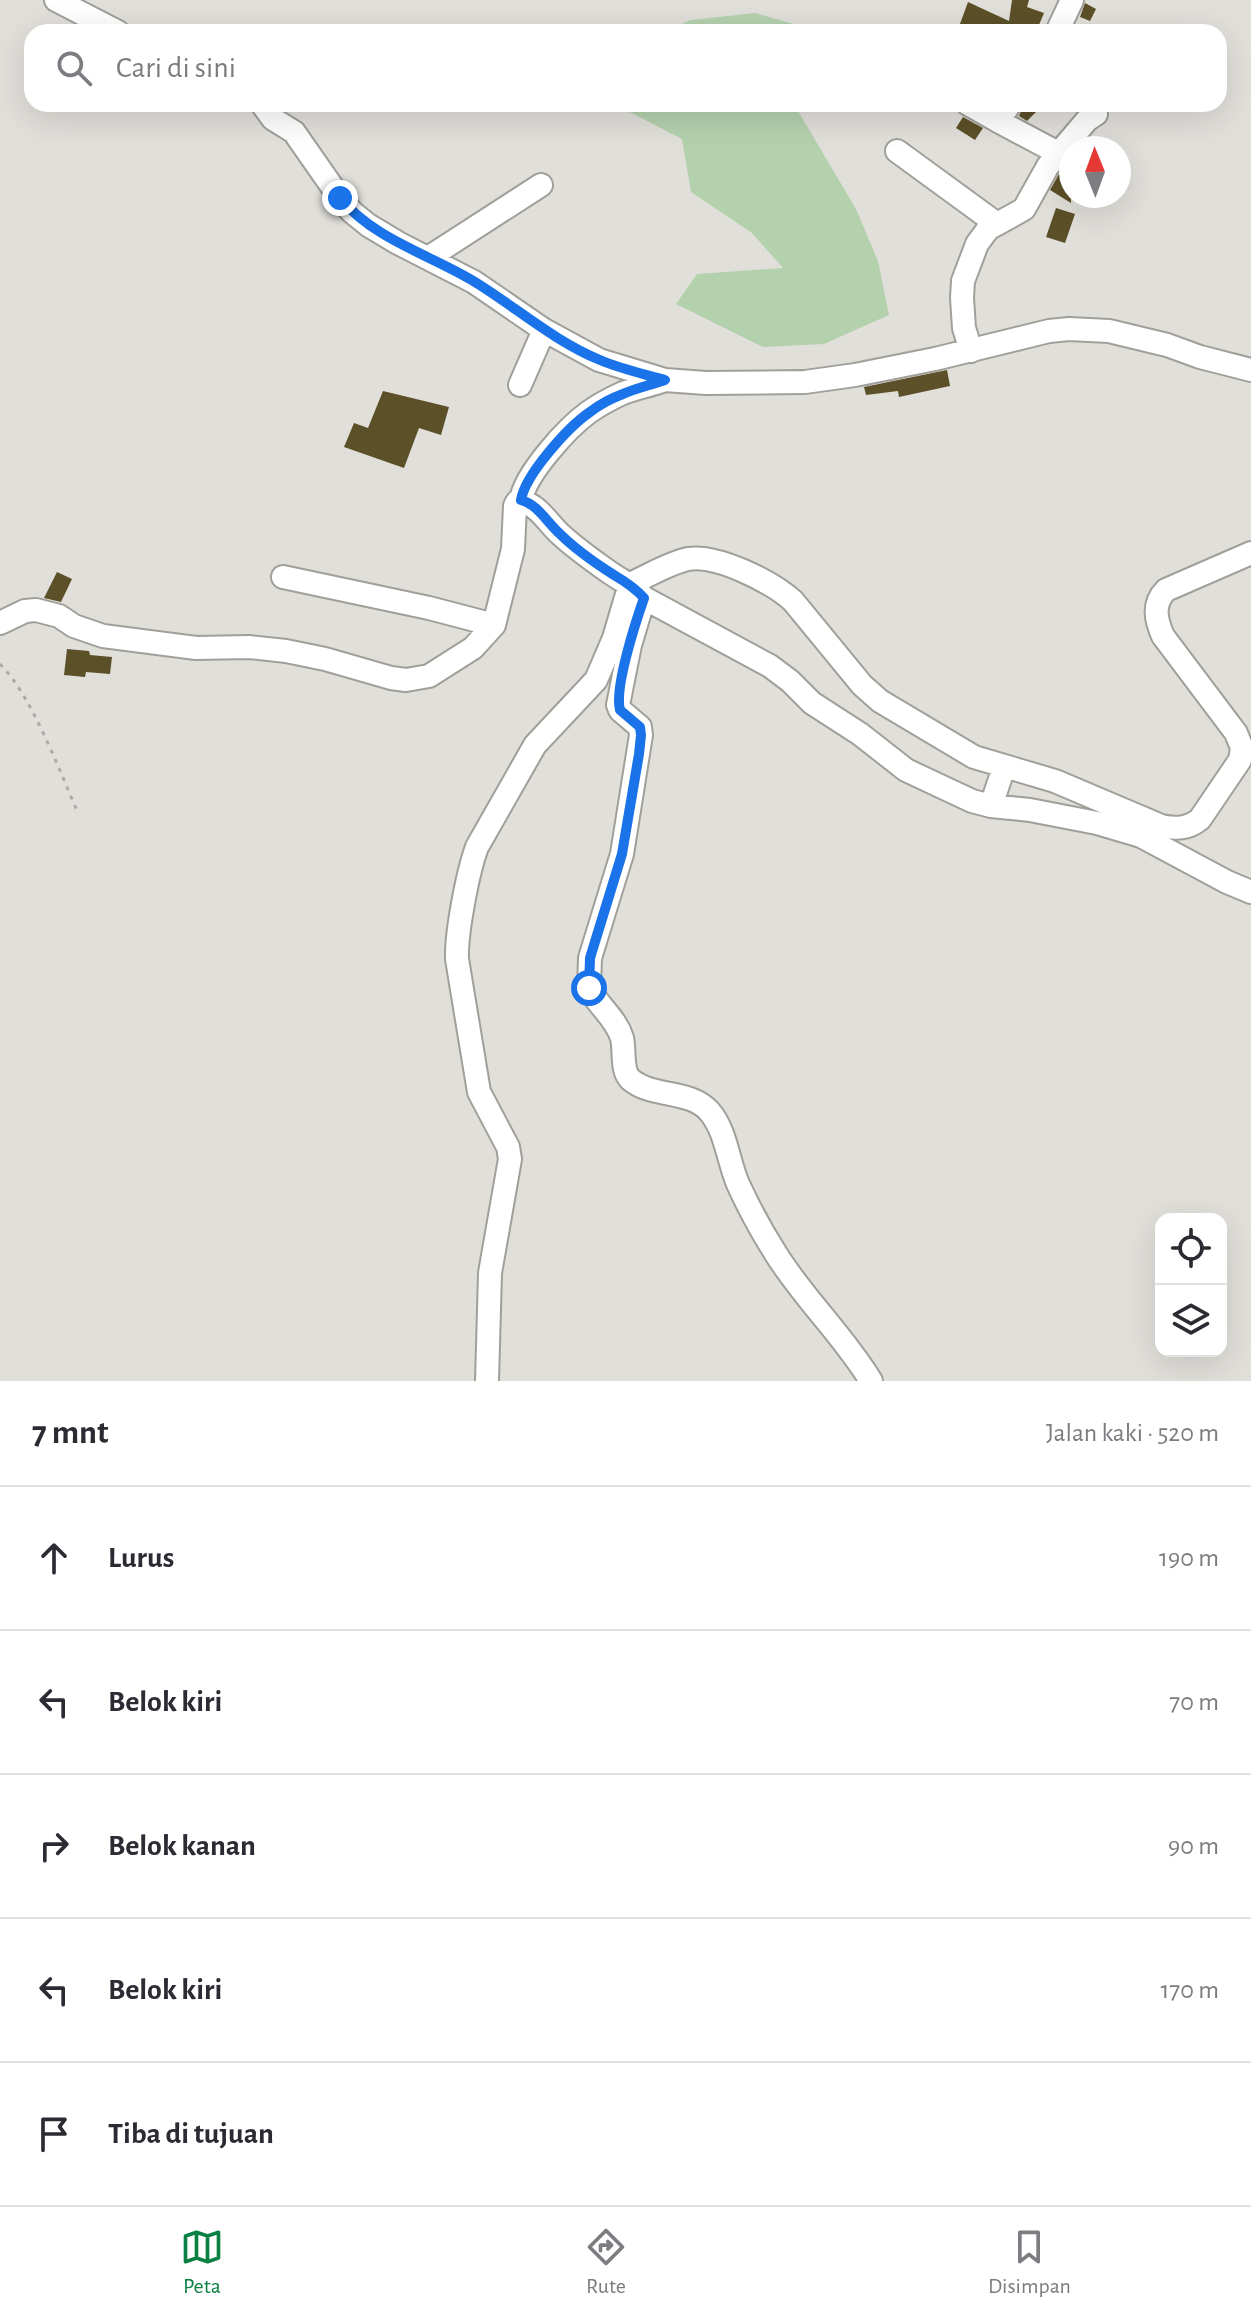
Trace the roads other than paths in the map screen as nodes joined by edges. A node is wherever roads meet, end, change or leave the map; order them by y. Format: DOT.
graph roads {
  1 [pos="56,0"];
  2 [pos="1072,0"];
  3 [pos="102,24"];
  4 [pos="1061,24"];
  5 [pos="268,112"];
  6 [pos="1004,113"];
  7 [pos="1096,114"];
  8 [pos="897,151"];
  9 [pos="1058,153"];
  10 [pos="541,185"];
  11 [pos="997,224"];
  12 [pos="428,258"];
  13 [pos="544,330"];
  14 [pos="971,351"];
  15 [pos="1251,370"];
  16 [pos="665,380"];
  17 [pos="520,385"];
  18 [pos="521,500"];
  19 [pos="1251,553"];
  20 [pos="283,577"];
  21 [pos="637,591"];
  22 [pos="0,623"];
  23 [pos="494,625"];
  24 [pos="1004,767"];
  25 [pos="1243,774"];
  26 [pos="991,806"];
  27 [pos="1193,825"];
  28 [pos="1194,864"];
  29 [pos="1251,892"];
  30 [pos="487,1381"];
  31 [pos="871,1381"];
  1 -- 3 [label="street"];
  2 -- 4 [label="street"];
  5 -- 12 [label="street"];
  6 -- 9 [label="street"];
  7 -- 9 [label="street"];
  8 -- 11 [label="street"];
  9 -- 11 [label="street"];
  10 -- 12 [label="street"];
  11 -- 14 [label="street"];
  12 -- 13 [label="street"];
  13 -- 16 [label="street"];
  13 -- 17 [label="street"];
  14 -- 15 [label="street"];
  14 -- 16 [label="street"];
  16 -- 18 [label="street"];
  18 -- 21 [label="street"];
  18 -- 23 [label="street"];
  19 -- 25 [label="street"];
  20 -- 23 [label="street"];
  21 -- 24 [label="street"];
  21 -- 26 [label="street"];
  21 -- 30 [label="street"];
  21 -- 31 [label="street"];
  22 -- 23 [label="street"];
  24 -- 26 [label="street"];
  24 -- 27 [label="street"];
  25 -- 27 [label="street"];
  26 -- 28 [label="street"];
  27 -- 28 [label="street"];
  28 -- 29 [label="street"];
}
